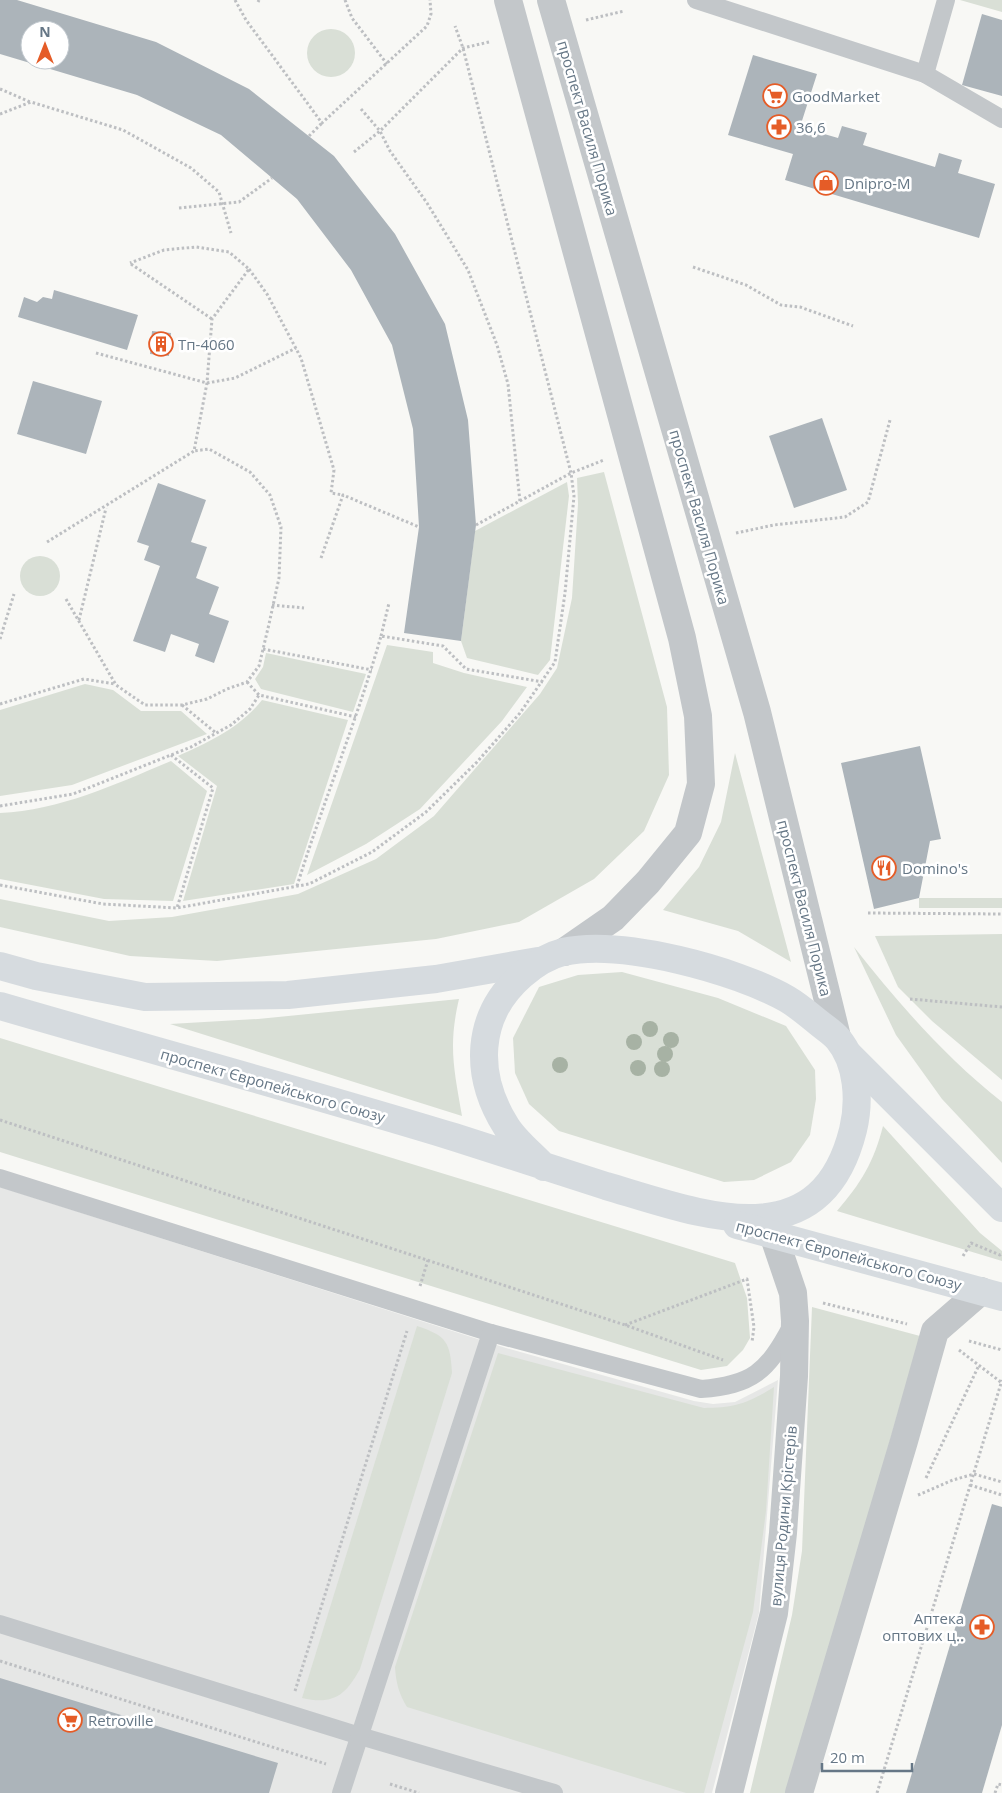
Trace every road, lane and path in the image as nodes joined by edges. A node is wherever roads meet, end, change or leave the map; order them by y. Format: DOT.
graph roads {
  1 [pos="235,0"];
  2 [pos="345,0"];
  3 [pos="430,0"];
  4 [pos="508,0"];
  5 [pos="551,0"];
  6 [pos="696,0"];
  7 [pos="946,0"];
  8 [pos="455,26"];
  9 [pos="463,48"];
  10 [pos="387,64"];
  11 [pos="925,74"];
  12 [pos="0,90"];
  13 [pos="31,102"];
  14 [pos="360,109"];
  15 [pos="0,114"];
  16 [pos="1002,119"];
  17 [pos="322,123"];
  18 [pos="380,130"];
  19 [pos="309,136"];
  20 [pos="354,152"];
  21 [pos="272,178"];
  22 [pos="224,205"];
  23 [pos="179,208"];
  24 [pos="231,234"];
  25 [pos="693,267"];
  26 [pos="249,269"];
  27 [pos="212,319"];
  28 [pos="853,326"];
  29 [pos="296,348"];
  30 [pos="96,353"];
  31 [pos="207,383"];
  32 [pos="890,420"];
  33 [pos="630,449"];
  34 [pos="194,451"];
  35 [pos="571,473"];
  36 [pos="343,495"];
  37 [pos="520,502"];
  38 [pos="106,507"];
  39 [pos="476,525"];
  40 [pos="419,527"];
  41 [pos="707,539"];
  42 [pos="46,542"];
  43 [pos="321,558"];
  44 [pos="14,594"];
  45 [pos="66,599"];
  46 [pos="389,604"];
  47 [pos="272,605"];
  48 [pos="304,608"];
  49 [pos="78,620"];
  50 [pos="382,636"];
  51 [pos="0,638"];
  52 [pos="263,649"];
  53 [pos="372,670"];
  54 [pos="247,682"];
  55 [pos="543,682"];
  56 [pos="116,684"];
  57 [pos="259,695"];
  58 [pos="0,704"];
  59 [pos="182,706"];
  60 [pos="356,717"];
  61 [pos="216,733"];
  62 [pos="172,755"];
  63 [pos="0,806"];
  64 [pos="0,885"];
  65 [pos="297,887"];
  66 [pos="177,908"];
  67 [pos="868,913"];
  68 [pos="1002,914"];
  69 [pos="564,952"];
  70 [pos="539,961"];
  71 [pos="0,966"];
  72 [pos="910,999"];
  73 [pos="0,1006"];
  74 [pos="1002,1007"];
  75 [pos="842,1045"];
  76 [pos="0,1120"];
  77 [pos="544,1167"];
  78 [pos="0,1178"];
  79 [pos="1002,1208"];
  80 [pos="697,1213"];
  81 [pos="774,1237"];
  82 [pos="428,1260"];
  83 [pos="419,1290"];
  84 [pos="991,1294"];
  85 [pos="816,1301"];
  86 [pos="795,1321"];
  87 [pos="625,1325"];
  88 [pos="408,1327"];
  89 [pos="922,1328"];
  90 [pos="491,1333"];
  91 [pos="750,1346"];
  92 [pos="726,1361"];
  93 [pos="979,1365"];
  94 [pos="1002,1382"];
  95 [pos="974,1474"];
  96 [pos="925,1478"];
  97 [pos="1002,1482"];
  98 [pos="970,1485"];
  99 [pos="921,1487"];
  100 [pos="1002,1495"];
  101 [pos="0,1624"];
  102 [pos="0,1661"];
  103 [pos="294,1696"];
  104 [pos="360,1736"];
  105 [pos="334,1766"];
  106 [pos="390,1784"];
  107 [pos="1002,1786"];
  108 [pos="341,1793"];
  109 [pos="419,1793"];
  110 [pos="554,1793"];
  111 [pos="729,1793"];
  112 [pos="799,1793"];
  113 [pos="877,1793"];
  114 [pos="995,1793"];
  1 -- 17 [label="path"];
  2 -- 10 [label="path"];
  3 -- 10 [label="path"];
  4 -- 33 [label="street"];
  5 -- 41 [label="street, проспект Василя Порика"];
  6 -- 11 [label="lane"];
  7 -- 11 [label="lane"];
  8 -- 9 [label="path"];
  9 -- 18 [label="path"];
  9 -- 35 [label="path"];
  10 -- 17 [label="path"];
  11 -- 16 [label="lane"];
  12 -- 13 [label="path"];
  13 -- 15 [label="path"];
  13 -- 22 [label="path"];
  14 -- 18 [label="path"];
  17 -- 19 [label="path"];
  18 -- 20 [label="path"];
  18 -- 37 [label="path"];
  21 -- 22 [label="path"];
  22 -- 23 [label="path"];
  22 -- 24 [label="path"];
  25 -- 28 [label="path"];
  26 -- 27 [label="path"];
  26 -- 27 [label="path"];
  26 -- 29 [label="path"];
  27 -- 31 [label="path"];
  29 -- 31 [label="path"];
  29 -- 36 [label="path"];
  30 -- 31 [label="path"];
  31 -- 34 [label="path"];
  32 -- 41 [label="path"];
  33 -- 35 [label="path"];
  33 -- 69 [label="street"];
  34 -- 38 [label="path"];
  34 -- 47 [label="path"];
  35 -- 37 [label="path"];
  35 -- 55 [label="path"];
  36 -- 40 [label="path"];
  36 -- 43 [label="path"];
  37 -- 39 [label="path"];
  38 -- 42 [label="path"];
  38 -- 49 [label="path"];
  41 -- 75 [label="street, проспект Василя Порика"];
  44 -- 51 [label="path"];
  45 -- 49 [label="path"];
  46 -- 50 [label="path"];
  47 -- 48 [label="path"];
  47 -- 52 [label="path"];
  49 -- 56 [label="path"];
  50 -- 53 [label="path"];
  50 -- 55 [label="path"];
  52 -- 53 [label="path"];
  52 -- 54 [label="path"];
  53 -- 60 [label="path"];
  54 -- 57 [label="path"];
  54 -- 59 [label="path"];
  55 -- 65 [label="path"];
  56 -- 58 [label="path"];
  56 -- 59 [label="path"];
  57 -- 60 [label="path"];
  57 -- 61 [label="path"];
  59 -- 61 [label="path"];
  60 -- 65 [label="path"];
  61 -- 62 [label="path"];
  62 -- 63 [label="path"];
  62 -- 66 [label="path"];
  64 -- 66 [label="path"];
  65 -- 66 [label="path"];
  67 -- 68 [label="path"];
  69 -- 70 [label="main road"];
  69 -- 75 [label="main road"];
  70 -- 71 [label="main road"];
  70 -- 77 [label="main road"];
  72 -- 74 [label="path"];
  73 -- 77 [label="main road, проспект Європейського Союзу"];
  75 -- 79 [label="main road"];
  75 -- 80 [label="main road"];
  76 -- 82 [label="path"];
  77 -- 80 [label="main road, проспект Європейського Союзу"];
  78 -- 90 [label="lane"];
  80 -- 81 [label="main road, проспект Європейського Союзу"];
  81 -- 84 [label="main road, проспект Європейського Союзу"];
  81 -- 86 [label="street, вулиця Родини Крістерів"];
  82 -- 83 [label="path"];
  82 -- 87 [label="path"];
  84 -- 89 [label="street"];
  85 -- 89 [label="path"];
  86 -- 90 [label="lane"];
  86 -- 111 [label="street, вулиця Родини Крістерів"];
  87 -- 91 [label="path"];
  87 -- 92 [label="path"];
  88 -- 103 [label="path"];
  89 -- 93 [label="path"];
  89 -- 112 [label="street"];
  90 -- 104 [label="lane"];
  93 -- 94 [label="path"];
  93 -- 96 [label="path"];
  94 -- 95 [label="path"];
  95 -- 97 [label="path"];
  95 -- 98 [label="path"];
  95 -- 99 [label="path"];
  98 -- 100 [label="path"];
  98 -- 113 [label="path"];
  101 -- 104 [label="lane"];
  102 -- 105 [label="path"];
  104 -- 108 [label="lane"];
  104 -- 110 [label="lane"];
  106 -- 109 [label="path"];
  107 -- 114 [label="path"];
}
